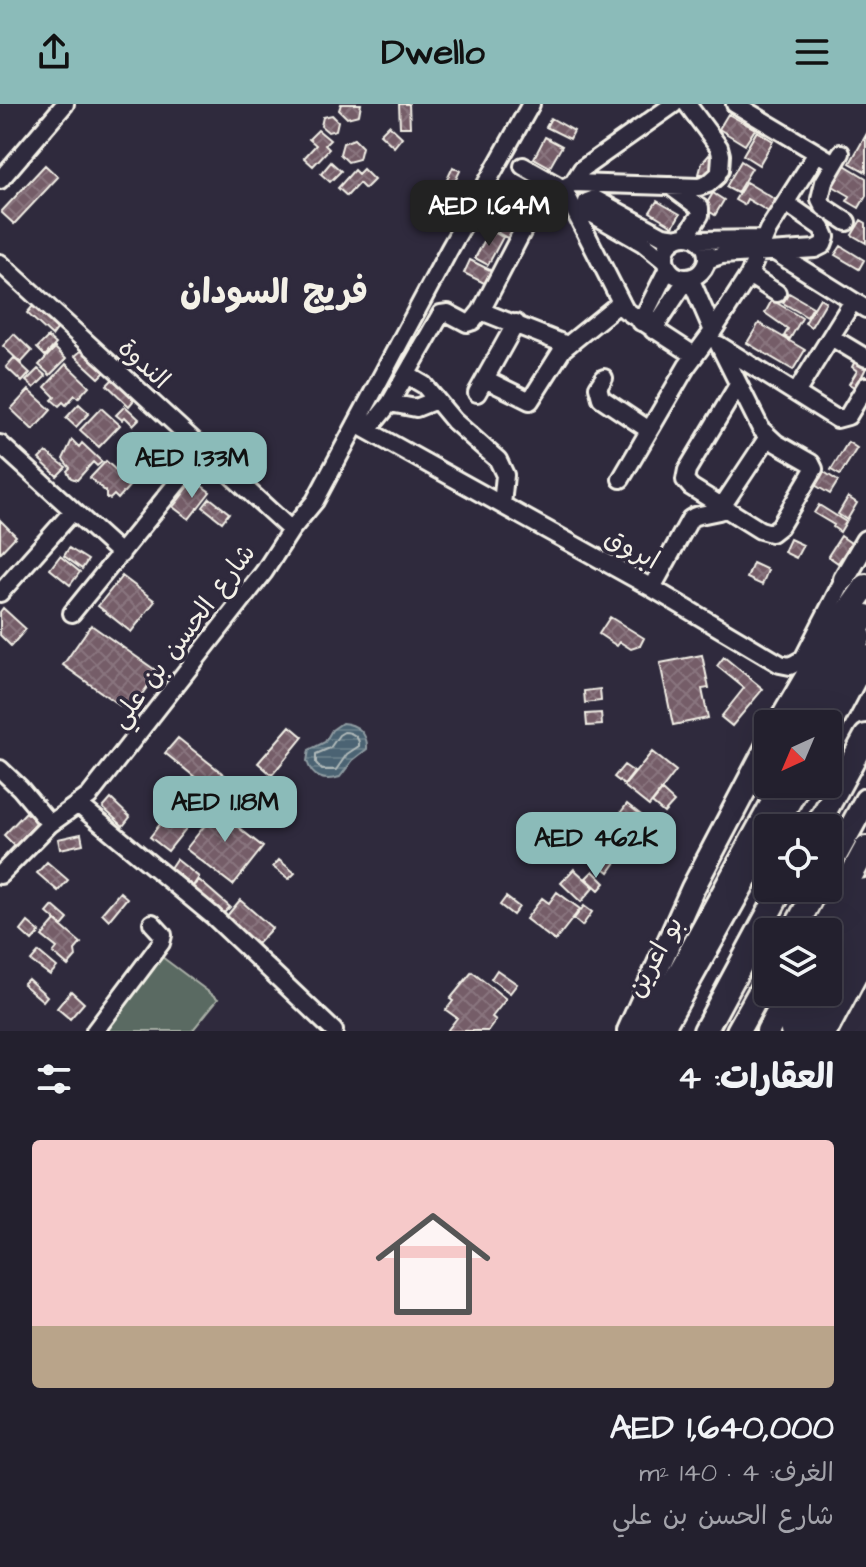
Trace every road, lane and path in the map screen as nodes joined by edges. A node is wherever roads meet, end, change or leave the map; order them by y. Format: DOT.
graph roads {
  1 [pos="65,104"];
  2 [pos="531,104"];
  3 [pos="674,104"];
  4 [pos="687,104"];
  5 [pos="735,104"];
  6 [pos="817,153"];
  7 [pos="514,161"];
  8 [pos="0,180"];
  9 [pos="561,184"];
  10 [pos="669,185"];
  11 [pos="587,202"];
  12 [pos="786,203"];
  13 [pos="828,210"];
  14 [pos="696,221"];
  15 [pos="847,222"];
  16 [pos="818,225"];
  17 [pos="687,238"];
  18 [pos="723,240"];
  19 [pos="765,248"];
  20 [pos="707,260"];
  21 [pos="0,263"];
  22 [pos="667,264"];
  23 [pos="749,275"];
  24 [pos="689,278"];
  25 [pos="777,293"];
  26 [pos="621,302"];
  27 [pos="860,305"];
  28 [pos="481,311"];
  29 [pos="516,323"];
  30 [pos="647,326"];
  31 [pos="831,337"];
  32 [pos="713,338"];
  33 [pos="567,345"];
  34 [pos="694,355"];
  35 [pos="866,358"];
  36 [pos="407,375"];
  37 [pos="604,378"];
  38 [pos="738,385"];
  39 [pos="865,391"];
  40 [pos="796,393"];
  41 [pos="436,400"];
  42 [pos="390,403"];
  43 [pos="362,427"];
  44 [pos="649,430"];
  45 [pos="768,437"];
  46 [pos="0,444"];
  47 [pos="203,451"];
  48 [pos="621,479"];
  49 [pos="502,505"];
  50 [pos="723,507"];
  51 [pos="73,511"];
  52 [pos="291,530"];
  53 [pos="866,541"];
  54 [pos="121,554"];
  55 [pos="866,569"];
  56 [pos="844,579"];
  57 [pos="866,586"];
  58 [pos="652,588"];
  59 [pos="0,593"];
  60 [pos="72,613"];
  61 [pos="866,616"];
  62 [pos="866,625"];
  63 [pos="866,657"];
  64 [pos="866,680"];
  65 [pos="787,710"];
  66 [pos="810,710"];
  67 [pos="812,710"];
  68 [pos="838,710"];
  69 [pos="842,725"];
  70 [pos="866,736"];
  71 [pos="0,769"];
  72 [pos="754,772"];
  73 [pos="757,798"];
  74 [pos="774,798"];
  75 [pos="866,800"];
  76 [pos="79,805"];
  77 [pos="824,814"];
  78 [pos="50,824"];
  79 [pos="842,844"];
  80 [pos="866,848"];
  81 [pos="754,864"];
  82 [pos="0,875"];
  83 [pos="754,886"];
  84 [pos="866,890"];
  85 [pos="774,902"];
  86 [pos="828,918"];
  87 [pos="152,923"];
  88 [pos="866,923"];
  89 [pos="842,937"];
  90 [pos="866,957"];
  91 [pos="754,1002"];
  92 [pos="781,1006"];
  93 [pos="805,1006"];
  94 [pos="636,1028"];
  95 [pos="95,1031"];
  96 [pos="334,1031"];
  97 [pos="661,1031"];
  98 [pos="677,1031"];
  99 [pos="705,1031"];
  100 [pos="738,1031"];
  101 [pos="768,1031"];
  102 [pos="792,1031"];
  103 [pos="811,1031"];
  104 [pos="827,1031"];
  1 -- 8 [label="street"];
  2 -- 7 [label="street, شارع الحسن بن علي"];
  3 -- 9 [label="street"];
  4 -- 10 [label="street"];
  5 -- 6 [label="street"];
  6 -- 12 [label="street"];
  6 -- 13 [label="street"];
  7 -- 9 [label="street"];
  7 -- 43 [label="street, شارع الحسن بن علي"];
  9 -- 10 [label="street"];
  9 -- 11 [label="street"];
  9 -- 26 [label="street"];
  9 -- 28 [label="street"];
  10 -- 14 [label="street"];
  11 -- 17 [label="street"];
  11 -- 22 [label="street"];
  12 -- 16 [label="street"];
  12 -- 19 [label="street"];
  13 -- 15 [label="street"];
  13 -- 16 [label="street"];
  14 -- 17 [label="street"];
  14 -- 18 [label="street"];
  16 -- 19 [label="street"];
  17 -- 18 [label="street"];
  17 -- 20 [label="street"];
  17 -- 22 [label="street"];
  18 -- 19 [label="street"];
  19 -- 20 [label="street"];
  19 -- 23 [label="street"];
  19 -- 27 [label="street"];
  20 -- 24 [label="street"];
  21 -- 47 [label="street, الندوة"];
  22 -- 24 [label="street"];
  22 -- 30 [label="street"];
  23 -- 25 [label="street"];
  23 -- 32 [label="street"];
  24 -- 30 [label="street"];
  24 -- 32 [label="street"];
  26 -- 30 [label="street"];
  26 -- 33 [label="street"];
  27 -- 31 [label="street"];
  28 -- 29 [label="street"];
  28 -- 36 [label="street"];
  29 -- 33 [label="street"];
  29 -- 33 [label="street"];
  30 -- 34 [label="street"];
  31 -- 35 [label="street"];
  31 -- 40 [label="street"];
  32 -- 34 [label="street"];
  32 -- 38 [label="street"];
  32 -- 40 [label="street"];
  34 -- 44 [label="street"];
  36 -- 41 [label="street"];
  36 -- 42 [label="street"];
  37 -- 44 [label="street"];
  38 -- 45 [label="street"];
  38 -- 50 [label="street"];
  39 -- 40 [label="street"];
  41 -- 42 [label="street"];
  41 -- 49 [label="street"];
  42 -- 43 [label="street"];
  43 -- 49 [label="street, ابروق"];
  43 -- 52 [label="street, شارع الحسن بن علي"];
  44 -- 48 [label="street"];
  45 -- 50 [label="street"];
  45 -- 50 [label="street"];
  46 -- 51 [label="street"];
  47 -- 52 [label="street, الندوة"];
  47 -- 54 [label="street"];
  49 -- 58 [label="street, ابروق"];
  50 -- 58 [label="street"];
  51 -- 54 [label="street"];
  51 -- 59 [label="street"];
  52 -- 76 [label="street, شارع الحسن بن علي"];
  53 -- 56 [label="main road"];
  54 -- 60 [label="street"];
  55 -- 56 [label="main road"];
  56 -- 58 [label="street, ابروق"];
  57 -- 65 [label="highway"];
  61 -- 66 [label="highway"];
  62 -- 67 [label="main road"];
  63 -- 68 [label="highway"];
  64 -- 69 [label="highway"];
  70 -- 77 [label="highway"];
  71 -- 78 [label="street"];
  72 -- 94 [label="highway"];
  73 -- 94 [label="highway"];
  74 -- 94 [label="main road, بو اعرين"];
  75 -- 79 [label="highway"];
  76 -- 78 [label="street, شارع الحسن بن علي"];
  76 -- 96 [label="street"];
  78 -- 82 [label="street, شارع الحسن بن علي"];
  80 -- 86 [label="highway"];
  81 -- 97 [label="highway"];
  83 -- 98 [label="highway"];
  84 -- 89 [label="highway"];
  85 -- 99 [label="highway"];
  87 -- 95 [label="street"];
  88 -- 103 [label="highway"];
  90 -- 104 [label="main road"];
  91 -- 100 [label="highway"];
  92 -- 101 [label="highway"];
  93 -- 102 [label="highway"];
}
